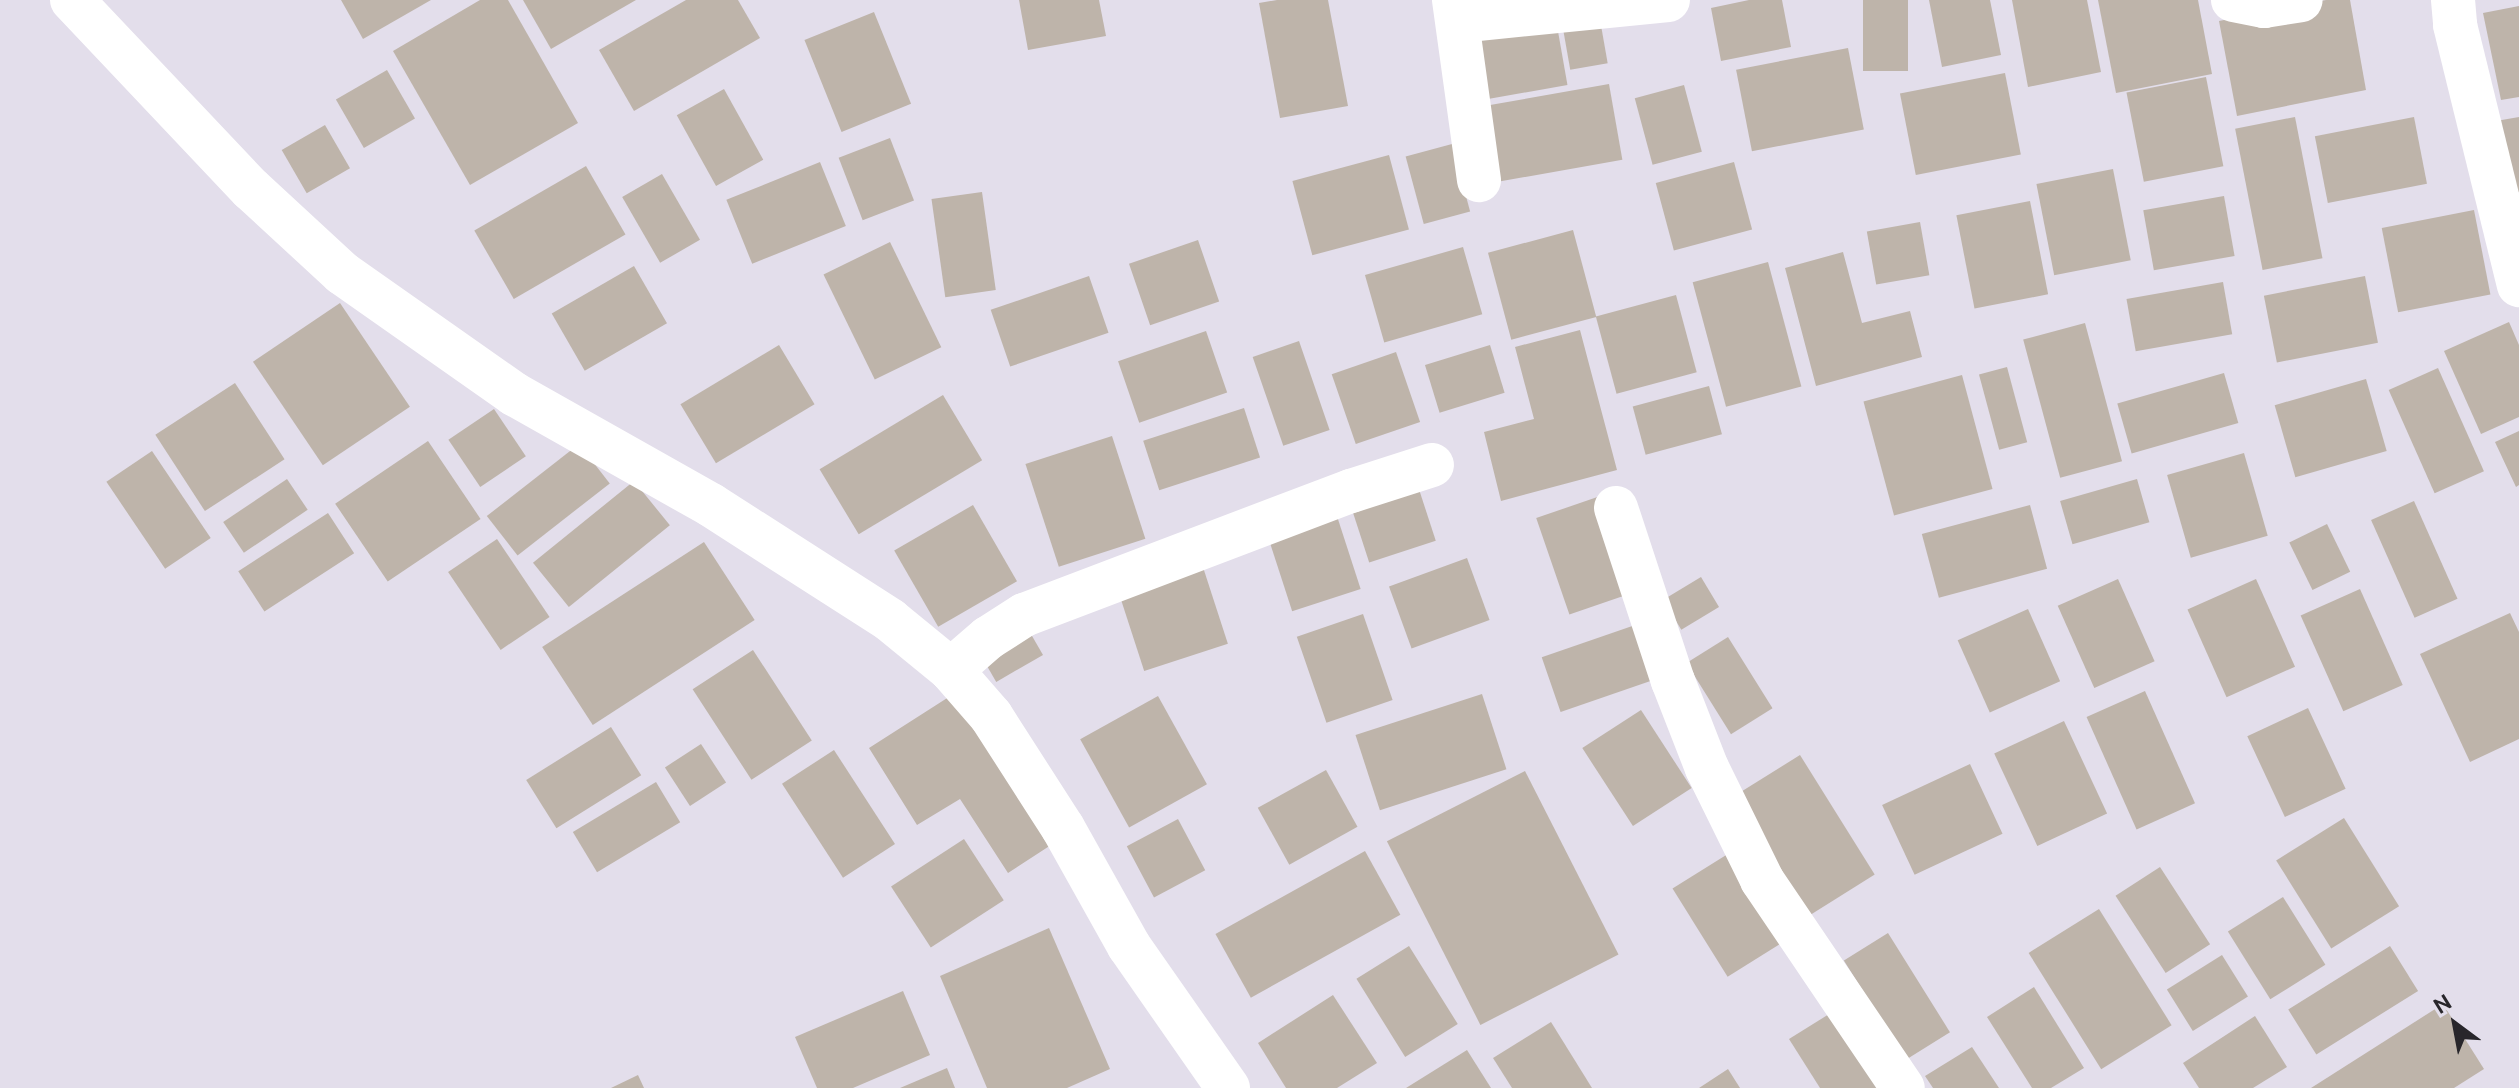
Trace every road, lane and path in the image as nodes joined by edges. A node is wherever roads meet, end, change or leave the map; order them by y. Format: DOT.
graph roads {
  1 [pos="72,0"];
  2 [pos="1668,0"];
  3 [pos="2233,0"];
  4 [pos="2301,0"];
  5 [pos="2453,0"];
  6 [pos="1456,11"];
  7 [pos="1479,180"];
  8 [pos="2519,285"];
  9 [pos="1432,465"];
  10 [pos="1616,508"];
  11 [pos="951,670"];
  12 [pos="1228,1088"];
  13 [pos="1903,1088"];
  1 -- 11 [label="street"];
  2 -- 6 [label="street"];
  3 -- 4 [label="street"];
  5 -- 8 [label="street"];
  6 -- 7 [label="street"];
  9 -- 11 [label="street"];
  10 -- 13 [label="street"];
  11 -- 12 [label="street"];
}
